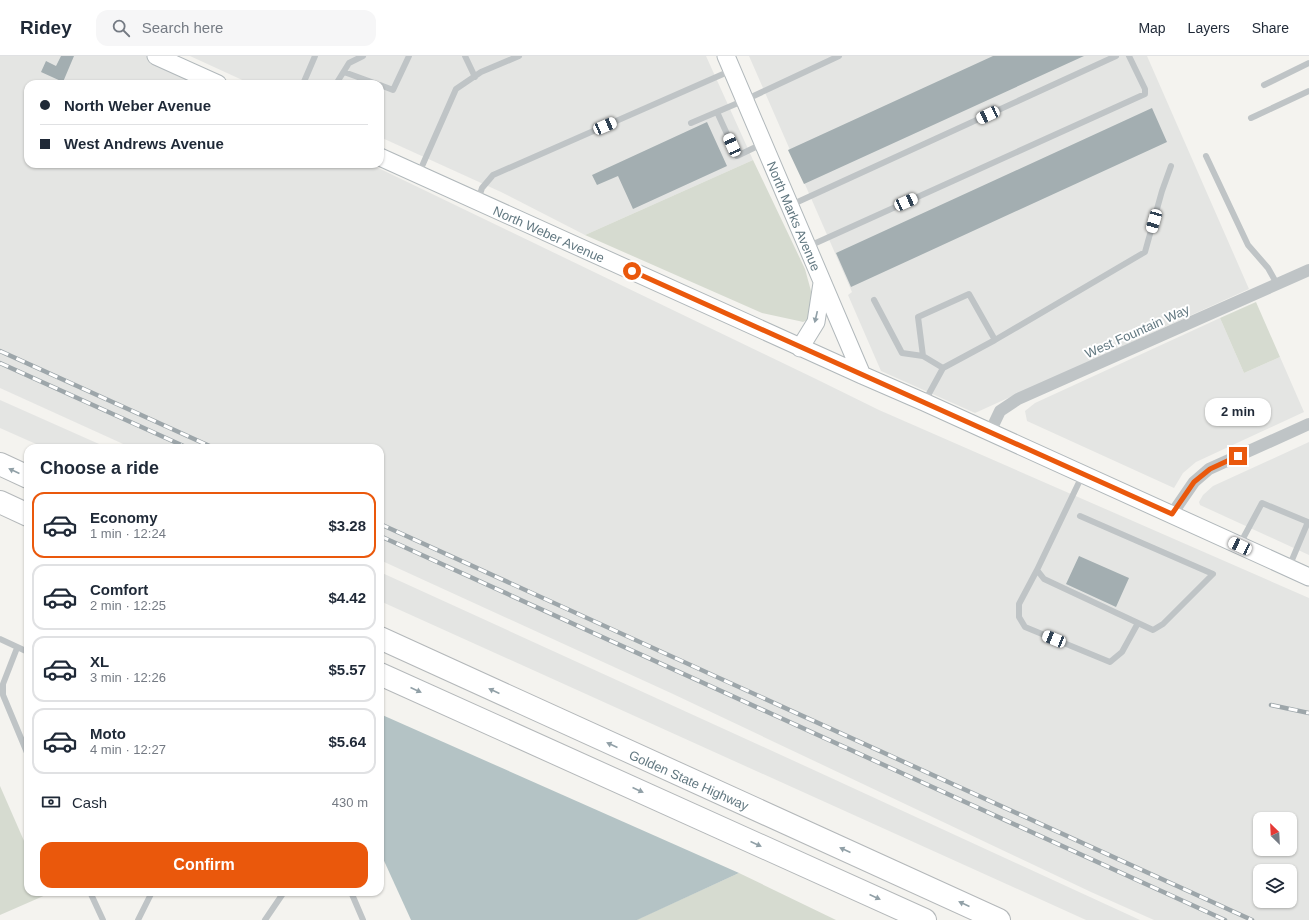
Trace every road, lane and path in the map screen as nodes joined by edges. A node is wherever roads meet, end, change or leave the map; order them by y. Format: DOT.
graph roads {
  1 [pos="156,56"];
  2 [pos="315,56"];
  3 [pos="363,56"];
  4 [pos="409,56"];
  5 [pos="465,56"];
  6 [pos="519,56"];
  7 [pos="839,56"];
  8 [pos="1116,56"];
  9 [pos="1129,56"];
  10 [pos="729,63"];
  11 [pos="1309,63"];
  12 [pos="344,72"];
  13 [pos="475,77"];
  14 [pos="209,80"];
  15 [pos="305,80"];
  16 [pos="339,80"];
  17 [pos="366,80"];
  18 [pos="1264,85"];
  19 [pos="384,87"];
  20 [pos="1309,91"];
  21 [pos="745,100"];
  22 [pos="717,112"];
  23 [pos="1251,118"];
  24 [pos="692,123"];
  25 [pos="763,143"];
  26 [pos="1206,156"];
  27 [pos="384,159"];
  28 [pos="1171,166"];
  29 [pos="419,175"];
  30 [pos="478,202"];
  31 [pos="790,206"];
  32 [pos="807,247"];
  33 [pos="1309,270"];
  34 [pos="822,282"];
  35 [pos="1277,284"];
  36 [pos="874,300"];
  37 [pos="995,340"];
  38 [pos="800,348"];
  39 [pos="923,356"];
  40 [pos="943,368"];
  41 [pos="862,376"];
  42 [pos="924,402"];
  43 [pos="1309,424"];
  44 [pos="990,432"];
  45 [pos="0,464"];
  46 [pos="1083,474"];
  47 [pos="24,475"];
  48 [pos="0,502"];
  49 [pos="24,513"];
  50 [pos="1172,514"];
  51 [pos="1080,516"];
  52 [pos="1240,546"];
  53 [pos="1289,568"];
  54 [pos="1037,570"];
  55 [pos="1309,577"];
  56 [pos="1138,623"];
  57 [pos="0,639"];
  58 [pos="384,640"];
  59 [pos="17,648"];
  60 [pos="24,651"];
  61 [pos="384,676"];
  62 [pos="24,745"];
  63 [pos="92,896"];
  64 [pos="150,896"];
  65 [pos="281,896"];
  66 [pos="354,896"];
  67 [pos="103,920"];
  68 [pos="138,920"];
  69 [pos="264,920"];
  70 [pos="364,920"];
  71 [pos="925,920"];
  72 [pos="999,920"];
  1 -- 14 [label="main road"];
  2 -- 15 [label="lane"];
  3 -- 12 [label="lane"];
  4 -- 19 [label="lane"];
  5 -- 13 [label="lane"];
  6 -- 13 [label="lane"];
  7 -- 21 [label="lane"];
  8 -- 31 [label="lane"];
  9 -- 32 [label="lane"];
  10 -- 21 [label="main road, North Marks Avenue"];
  10 -- 30 [label="lane"];
  11 -- 18 [label="lane"];
  12 -- 16 [label="lane"];
  12 -- 17 [label="lane"];
  13 -- 29 [label="lane"];
  20 -- 23 [label="lane"];
  21 -- 22 [label="lane"];
  21 -- 25 [label="main road, North Marks Avenue"];
  22 -- 24 [label="lane"];
  22 -- 25 [label="lane"];
  25 -- 31 [label="main road, North Marks Avenue"];
  26 -- 35 [label="lane"];
  27 -- 29 [label="main road, North Weber Avenue"];
  28 -- 37 [label="lane"];
  29 -- 30 [label="main road, North Weber Avenue"];
  30 -- 38 [label="main road, North Weber Avenue"];
  31 -- 32 [label="main road, North Marks Avenue"];
  32 -- 34 [label="main road, North Marks Avenue"];
  33 -- 35 [label="street, West Fountain Way"];
  34 -- 38 [label="main road, one-way"];
  34 -- 41 [label="main road, North Marks Avenue"];
  35 -- 44 [label="street, West Fountain Way"];
  36 -- 39 [label="lane"];
  37 -- 39 [label="lane"];
  37 -- 40 [label="lane"];
  38 -- 41 [label="main road, North Weber Avenue"];
  39 -- 40 [label="lane"];
  40 -- 42 [label="lane"];
  41 -- 42 [label="main road, North Weber Avenue"];
  42 -- 44 [label="main road, North Weber Avenue"];
  43 -- 50 [label="street"];
  44 -- 46 [label="main road, North Weber Avenue"];
  47 -- 45 [label="highway, one-way"];
  46 -- 50 [label="main road, North Weber Avenue"];
  46 -- 54 [label="lane"];
  48 -- 49 [label="highway"];
  50 -- 52 [label="main road, North Weber Avenue"];
  51 -- 56 [label="lane"];
  52 -- 53 [label="main road, North Weber Avenue"];
  52 -- 53 [label="lane"];
  53 -- 55 [label="main road, North Weber Avenue"];
  54 -- 56 [label="lane"];
  54 -- 56 [label="lane"];
  57 -- 59 [label="lane"];
  72 -- 58 [label="highway, Golden State Highway, one-way"];
  59 -- 60 [label="lane"];
  59 -- 62 [label="lane"];
  61 -- 71 [label="highway, one-way"];
  63 -- 67 [label="lane"];
  64 -- 68 [label="lane"];
  65 -- 69 [label="lane"];
  66 -- 70 [label="lane"];
}
